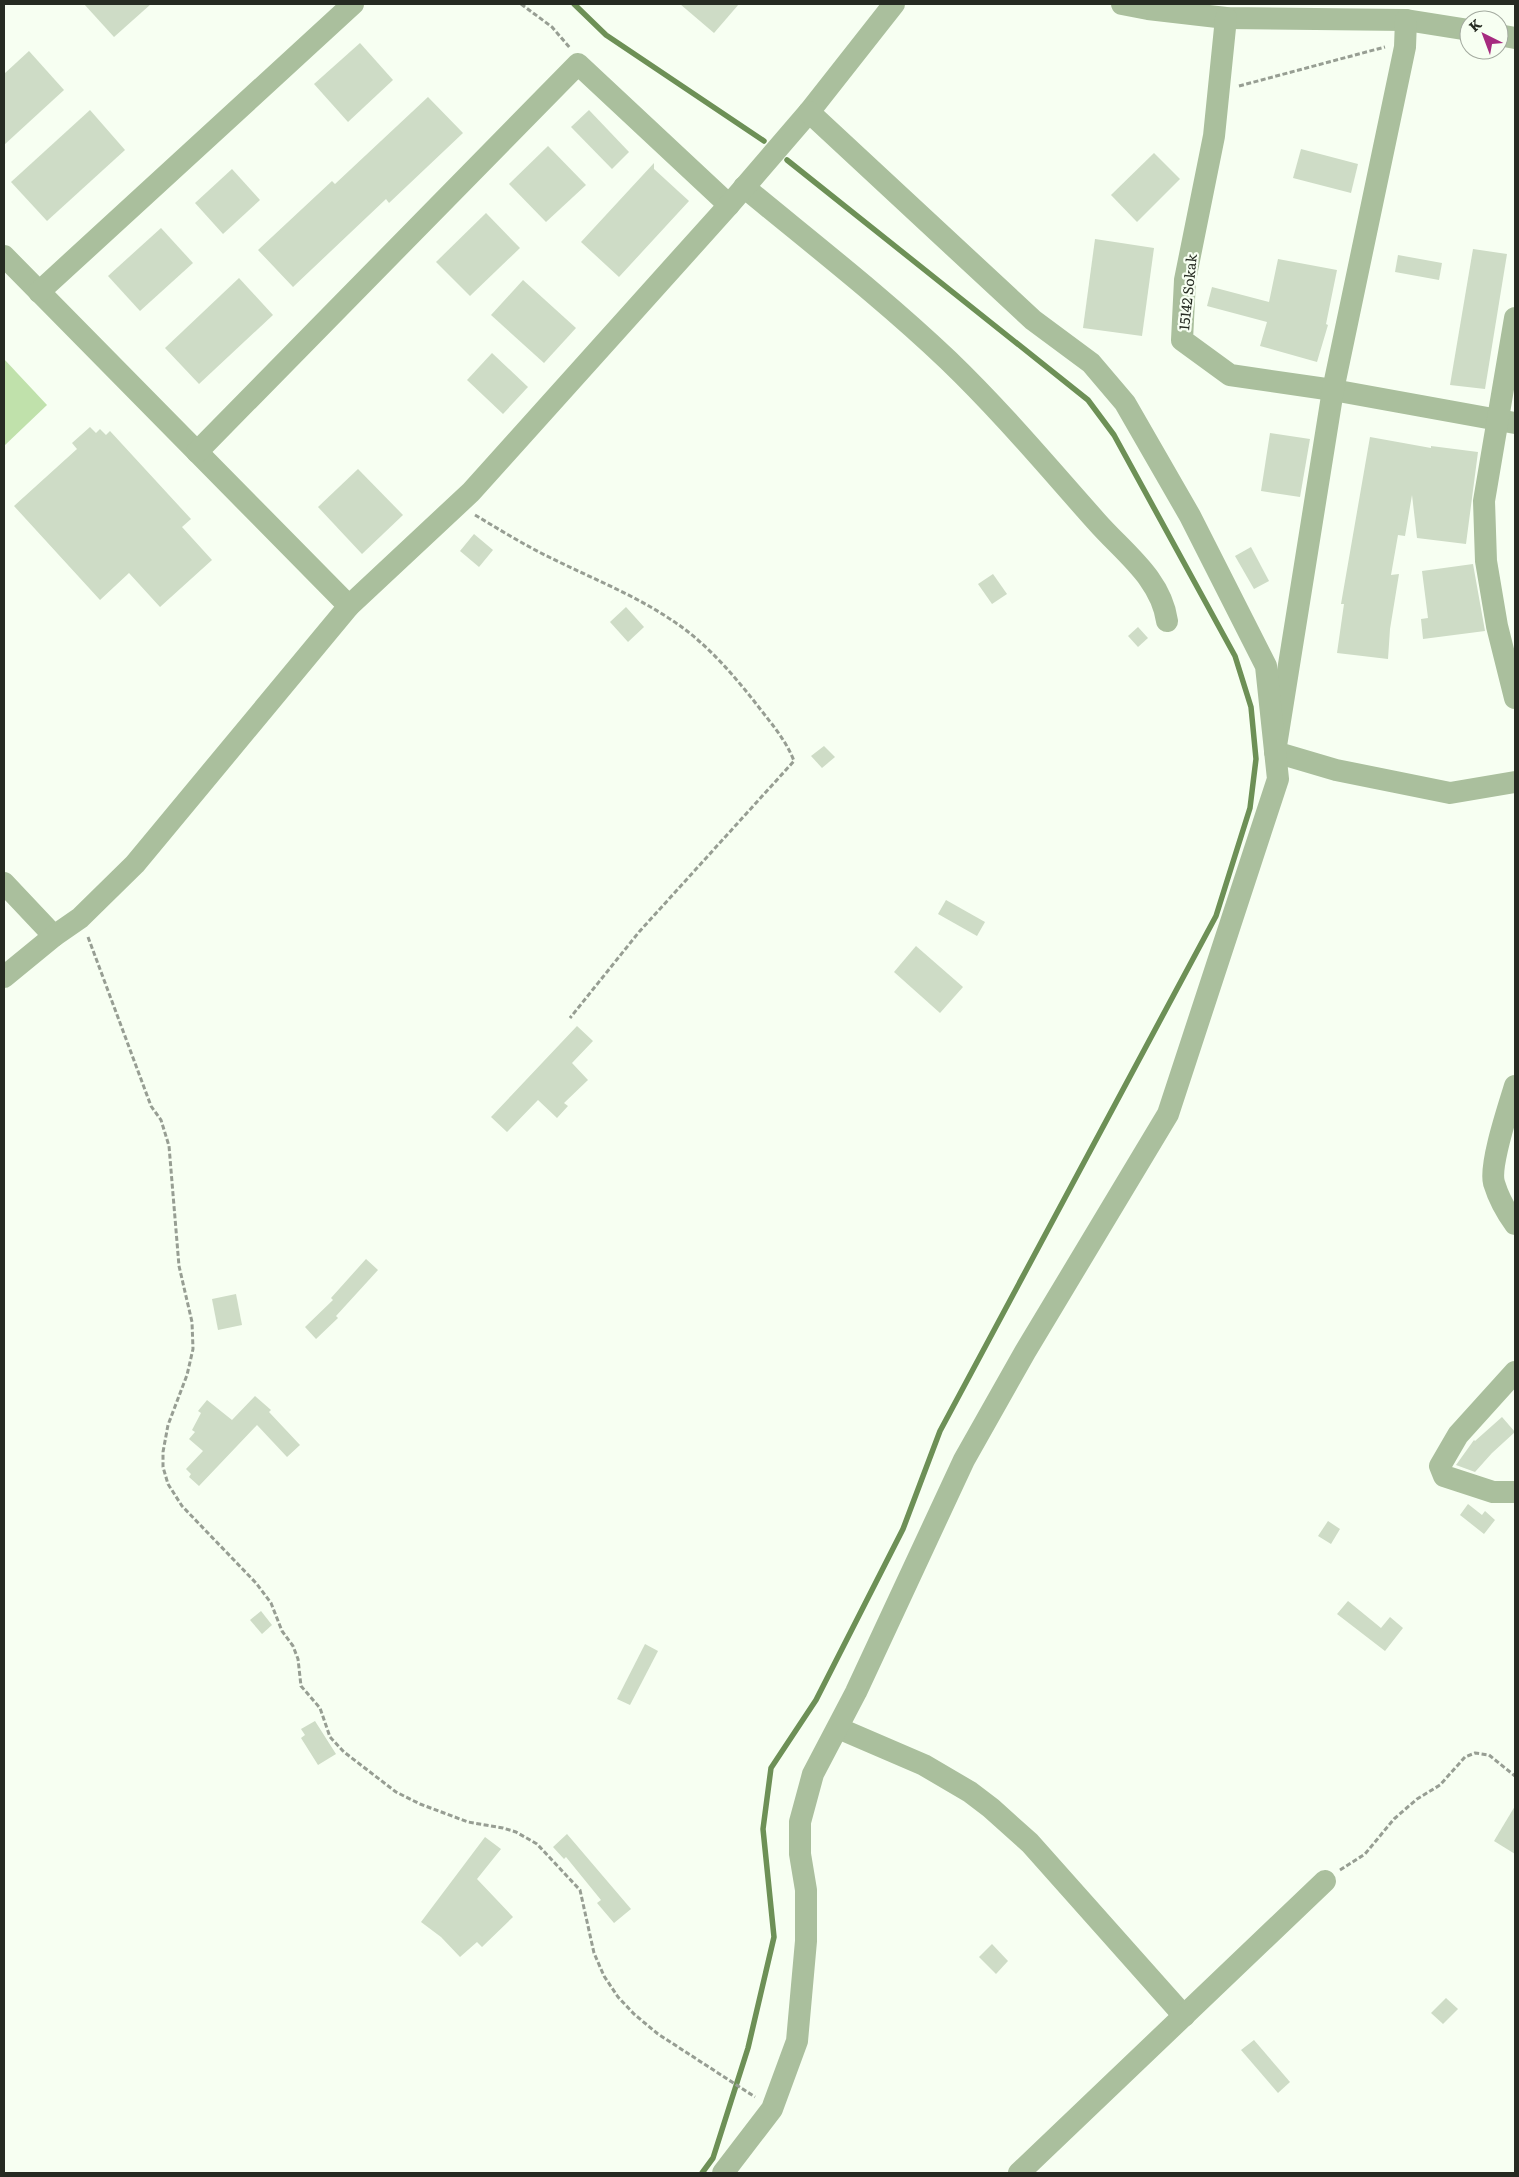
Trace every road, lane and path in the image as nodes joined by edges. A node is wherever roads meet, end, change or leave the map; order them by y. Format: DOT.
graph roads {
  1 [pos="353,4"];
  2 [pos="521,4"];
  3 [pos="894,4"];
  4 [pos="1122,4"];
  5 [pos="1226,18"];
  6 [pos="1406,20"];
  7 [pos="1459,28"];
  8 [pos="1405,47"];
  9 [pos="578,64"];
  10 [pos="1219,91"];
  11 [pos="809,112"];
  12 [pos="744,187"];
  13 [pos="728,205"];
  14 [pos="4,256"];
  15 [pos="39,292"];
  16 [pos="1515,318"];
  17 [pos="1333,390"];
  18 [pos="1506,421"];
  19 [pos="197,452"];
  20 [pos="458,504"];
  21 [pos="349,606"];
  22 [pos="1167,620"];
  23 [pos="1515,698"];
  24 [pos="1274,752"];
  25 [pos="1515,782"];
  26 [pos="4,883"];
  27 [pos="80,918"];
  28 [pos="54,936"];
  29 [pos="4,977"];
  30 [pos="570,1018"];
  31 [pos="1515,1086"];
  32 [pos="1506,1149"];
  33 [pos="1513,1219"];
  34 [pos="1515,1372"];
  35 [pos="1515,1492"];
  36 [pos="838,1728"];
  37 [pos="1515,1776"];
  38 [pos="1326,1881"];
  39 [pos="1184,2016"];
  40 [pos="745,2090"];
  41 [pos="723,2173"];
  42 [pos="1019,2173"];
  1 -- 15 [label="street"];
  2 -- 9 [label="path"];
  3 -- 11 [label="street"];
  4 -- 5 [label="street"];
  5 -- 6 [label="street"];
  5 -- 10 [label="street, 15142 Sokak"];
  6 -- 7 [label="street"];
  6 -- 8 [label="street"];
  8 -- 10 [label="path"];
  8 -- 17 [label="street"];
  9 -- 13 [label="street"];
  9 -- 19 [label="street"];
  10 -- 17 [label="street, 15142 Sokak"];
  11 -- 12 [label="street"];
  11 -- 24 [label="street"];
  12 -- 13 [label="street"];
  12 -- 22 [label="street"];
  13 -- 20 [label="street"];
  14 -- 15 [label="street"];
  15 -- 19 [label="street"];
  16 -- 18 [label="street"];
  17 -- 18 [label="street, 15142 Sokak"];
  17 -- 24 [label="street"];
  18 -- 23 [label="street"];
  19 -- 21 [label="street"];
  20 -- 21 [label="street"];
  20 -- 30 [label="path"];
  21 -- 27 [label="street"];
  24 -- 25 [label="street"];
  24 -- 36 [label="street"];
  26 -- 28 [label="street"];
  27 -- 28 [label="street"];
  27 -- 40 [label="path"];
  28 -- 29 [label="street"];
  31 -- 32 [label="street"];
  32 -- 33 [label="street"];
  34 -- 35 [label="street"];
  36 -- 39 [label="street"];
  36 -- 41 [label="street"];
  37 -- 38 [label="path"];
  38 -- 39 [label="street"];
  39 -- 42 [label="street"];
}
